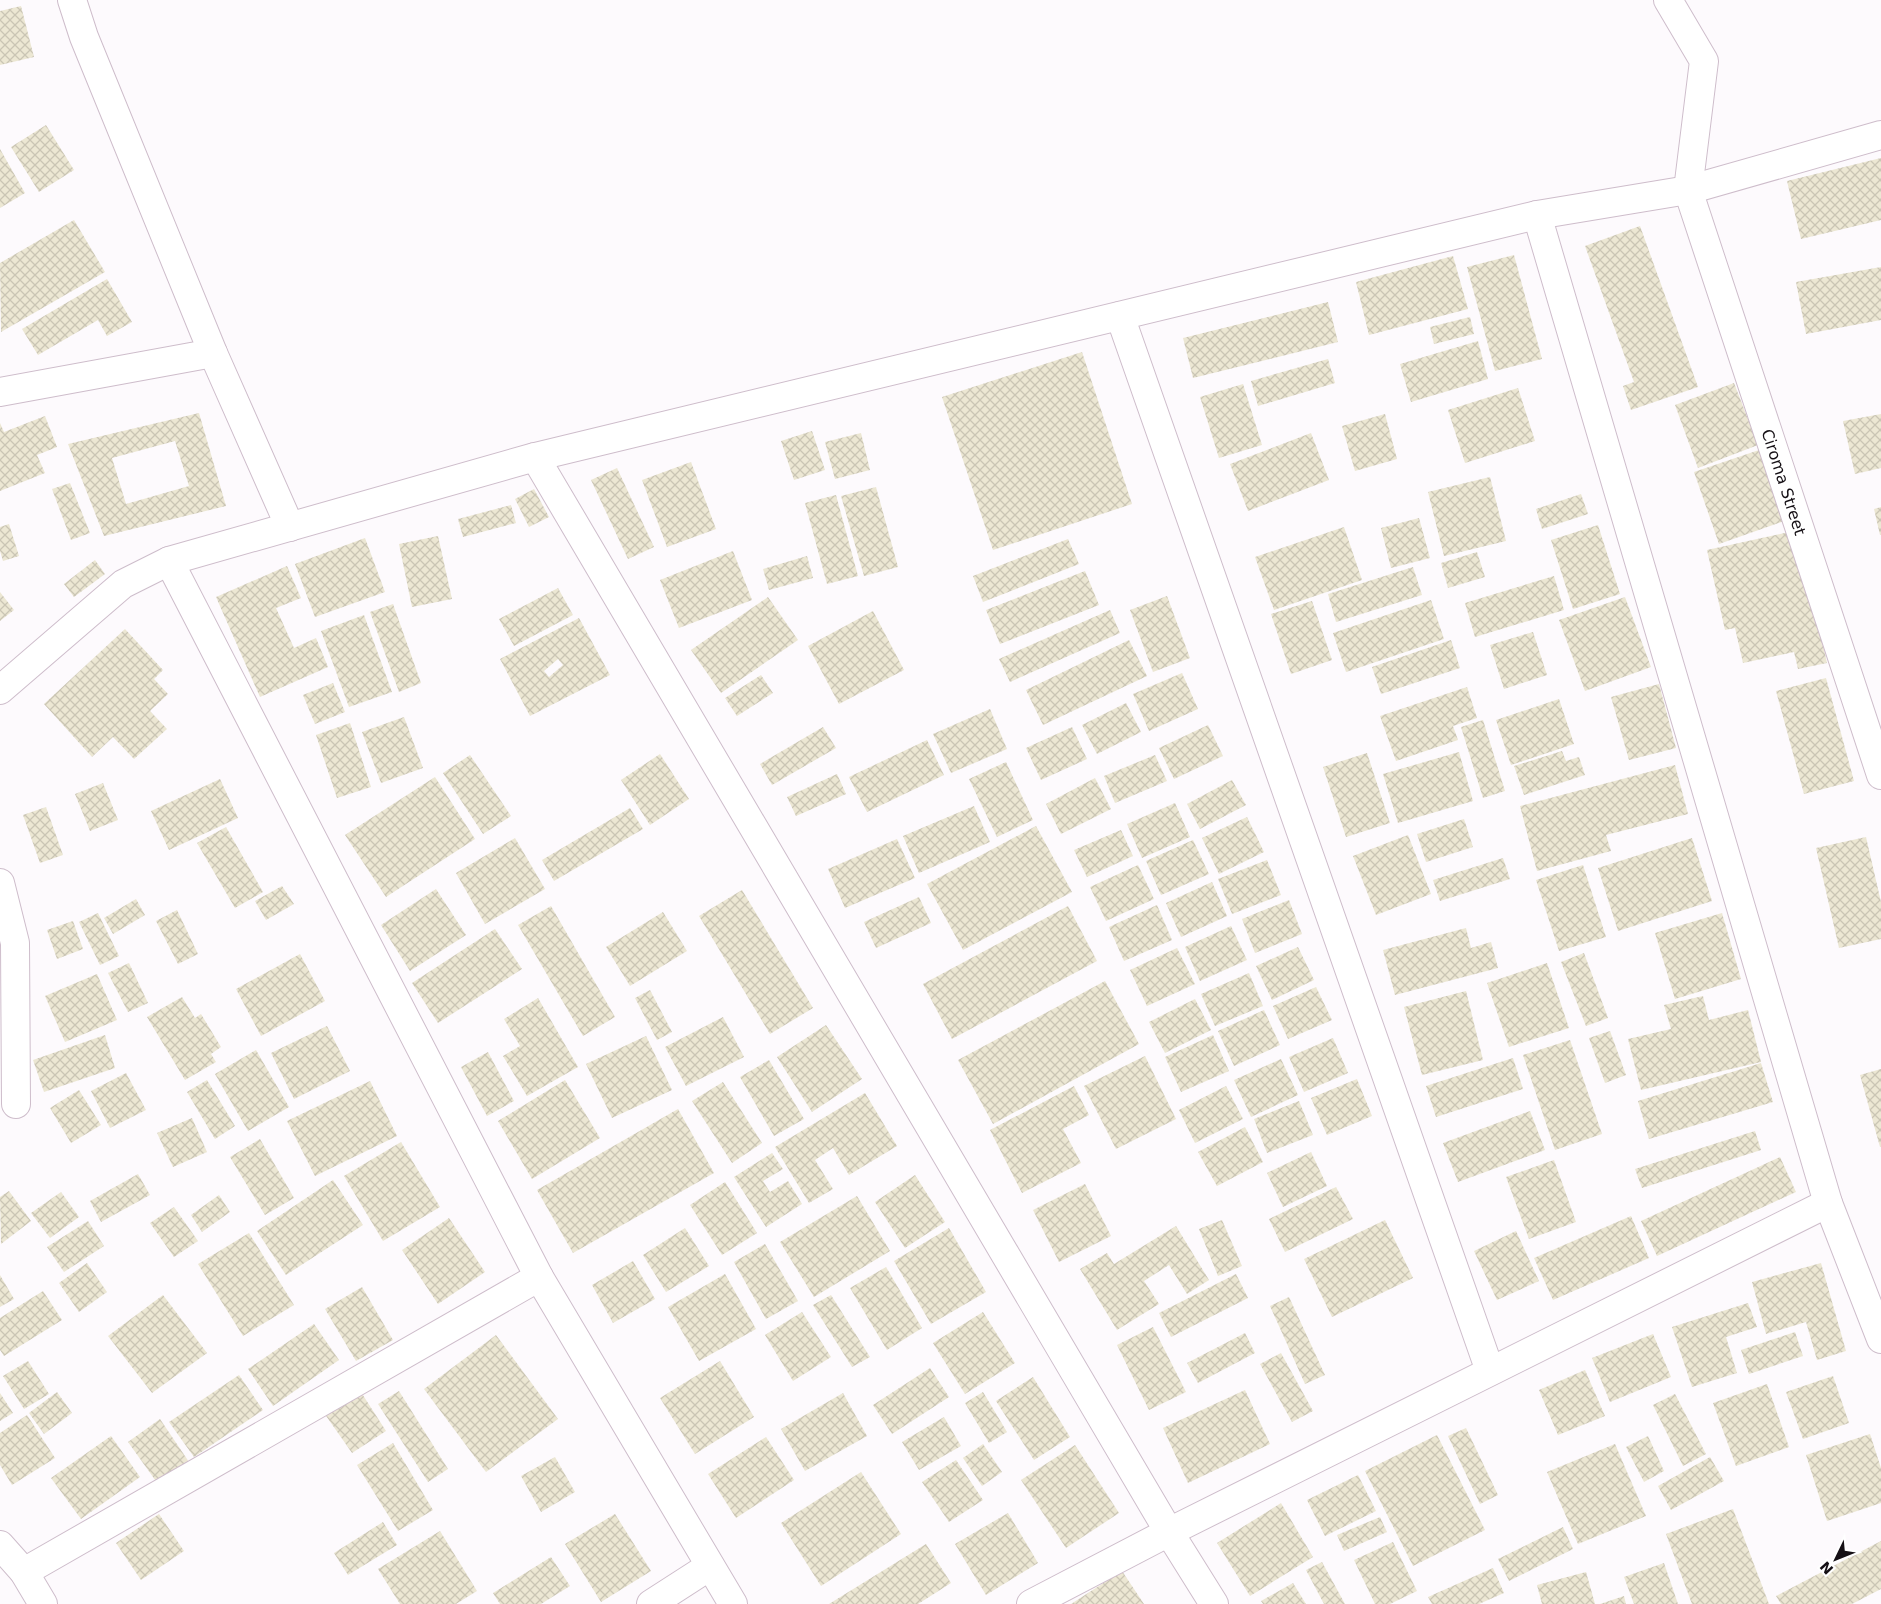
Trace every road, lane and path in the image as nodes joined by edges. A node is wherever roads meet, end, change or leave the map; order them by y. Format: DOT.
graph roads {
  1 [pos="72,0"];
  2 [pos="1668,0"];
  3 [pos="1881,135"];
  4 [pos="1688,190"];
  5 [pos="1537,215"];
  6 [pos="1120,316"];
  7 [pos="213,353"];
  8 [pos="0,392"];
  9 [pos="535,457"];
  10 [pos="290,527"];
  11 [pos="169,561"];
  12 [pos="0,690"];
  13 [pos="1881,775"];
  14 [pos="0,884"];
  15 [pos="16,1104"];
  16 [pos="1828,1203"];
  17 [pos="539,1278"];
  18 [pos="1881,1339"];
  19 [pos="1490,1372"];
  20 [pos="1169,1532"];
  21 [pos="0,1545"];
  22 [pos="710,1566"];
  23 [pos="24,1572"];
  24 [pos="43,1604"];
  25 [pos="651,1604"];
  26 [pos="733,1604"];
  27 [pos="1030,1604"];
  28 [pos="1214,1604"];
  1 -- 7 [label="street"];
  2 -- 4 [label="street"];
  3 -- 4 [label="street"];
  4 -- 5 [label="street"];
  4 -- 13 [label="street, Ciroma Street"];
  5 -- 6 [label="street"];
  5 -- 16 [label="street"];
  6 -- 9 [label="street"];
  6 -- 19 [label="street"];
  7 -- 8 [label="street"];
  7 -- 10 [label="street"];
  9 -- 10 [label="street"];
  9 -- 20 [label="street"];
  10 -- 11 [label="street"];
  11 -- 12 [label="street"];
  11 -- 17 [label="street"];
  14 -- 15 [label="street"];
  16 -- 18 [label="street"];
  16 -- 19 [label="street"];
  17 -- 22 [label="street"];
  17 -- 23 [label="street"];
  19 -- 20 [label="street"];
  20 -- 27 [label="street"];
  20 -- 28 [label="street"];
  21 -- 23 [label="street"];
  22 -- 25 [label="street"];
  22 -- 26 [label="street"];
  23 -- 24 [label="street"];
}
